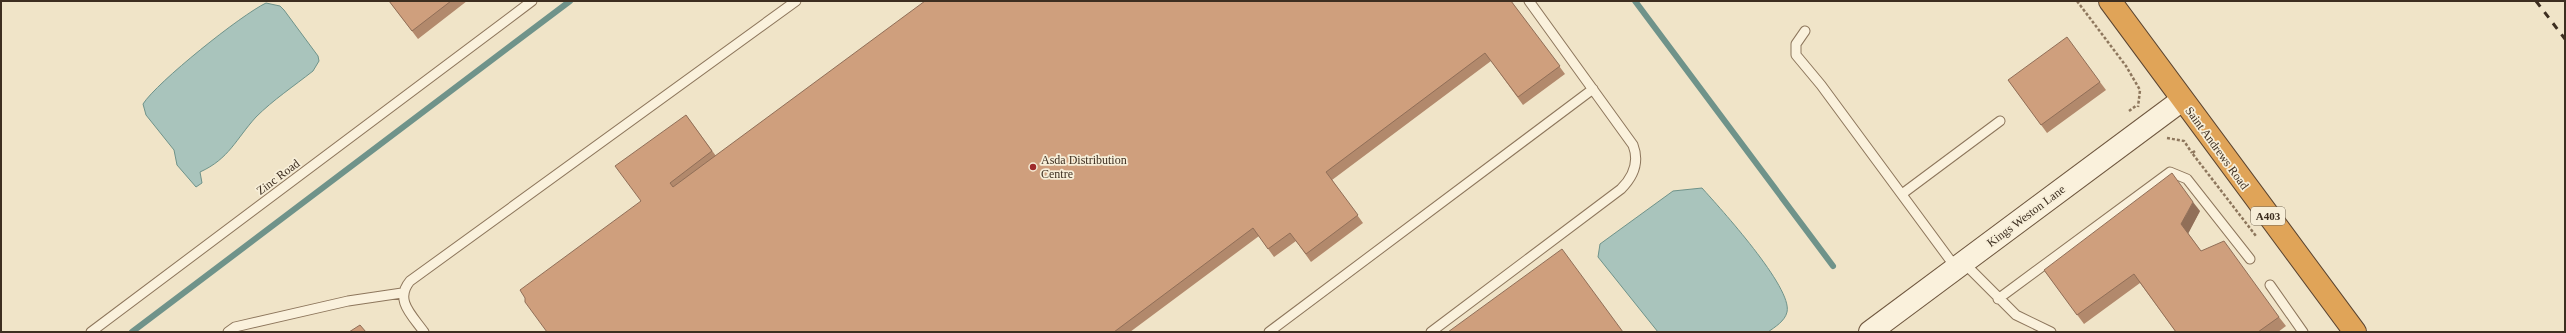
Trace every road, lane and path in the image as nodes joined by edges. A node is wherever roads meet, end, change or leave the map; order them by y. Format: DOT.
graph roads {
  1 [pos="528,1"];
  2 [pos="532,1"];
  3 [pos="796,1"];
  4 [pos="1529,1"];
  5 [pos="2077,1"];
  6 [pos="2110,1"];
  7 [pos="1805,31"];
  8 [pos="479,41"];
  9 [pos="1593,89"];
  10 [pos="2182,100"];
  11 [pos="2000,121"];
  12 [pos="2150,123"];
  13 [pos="2192,153"];
  14 [pos="1902,194"];
  15 [pos="2250,259"];
  16 [pos="1960,265"];
  17 [pos="2270,285"];
  18 [pos="402,292"];
  19 [pos="1998,299"];
  20 [pos="91,332"];
  21 [pos="228,332"];
  22 [pos="424,332"];
  23 [pos="1269,332"];
  24 [pos="1431,332"];
  25 [pos="1870,332"];
  26 [pos="2050,332"];
  27 [pos="2303,332"];
  28 [pos="2354,332"];
  1 -- 8 [label="lane, Zinc Road"];
  2 -- 8 [label="lane, Zinc Road"];
  3 -- 18 [label="lane"];
  4 -- 9 [label="lane"];
  5 -- 12 [label="path"];
  6 -- 10 [label="highway, Saint Andrews Road / A403"];
  7 -- 14 [label="lane"];
  8 -- 20 [label="lane, Zinc Road"];
  9 -- 23 [label="lane"];
  9 -- 24 [label="lane"];
  10 -- 12 [label="street, Kings Weston Lane"];
  10 -- 28 [label="highway, Saint Andrews Road / A403"];
  11 -- 14 [label="lane"];
  12 -- 13 [label="path"];
  12 -- 16 [label="street, Kings Weston Lane"];
  14 -- 16 [label="lane"];
  15 -- 19 [label="lane"];
  16 -- 19 [label="lane"];
  16 -- 25 [label="street, Kings Weston Lane"];
  17 -- 27 [label="lane"];
  18 -- 21 [label="lane"];
  18 -- 22 [label="lane"];
  19 -- 26 [label="lane"];
}
